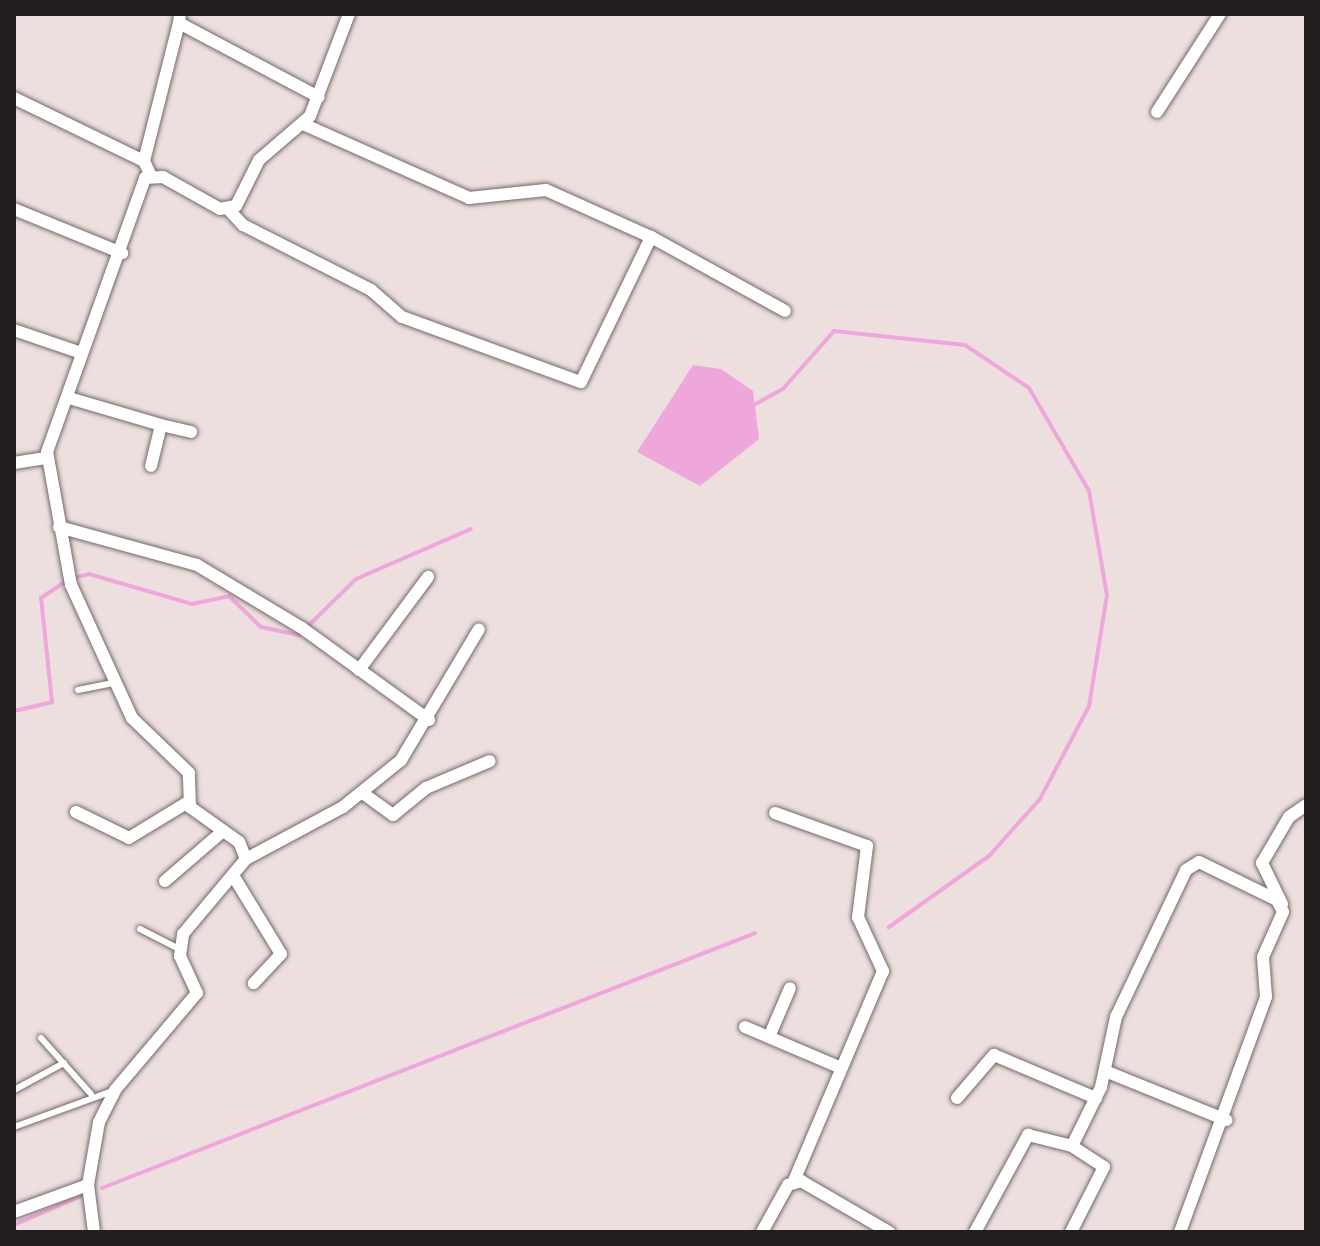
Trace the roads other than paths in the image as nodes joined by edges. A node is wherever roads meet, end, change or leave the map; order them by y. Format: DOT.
graph roads {
  1 [pos="349,14"];
  2 [pos="1220,14"];
  3 [pos="179,18"];
  4 [pos="319,97"];
  5 [pos="14,98"];
  6 [pos="1157,112"];
  7 [pos="303,124"];
  8 [pos="144,161"];
  9 [pos="150,174"];
  10 [pos="14,209"];
  11 [pos="229,210"];
  12 [pos="651,237"];
  13 [pos="122,253"];
  14 [pos="785,311"];
  15 [pos="14,330"];
  16 [pos="81,353"];
  17 [pos="69,398"];
  18 [pos="161,425"];
  19 [pos="191,432"];
  20 [pos="46,458"];
  21 [pos="14,463"];
  22 [pos="151,466"];
  23 [pos="59,527"];
  24 [pos="428,577"];
  25 [pos="479,629"];
  26 [pos="359,670"];
  27 [pos="118,682"];
  28 [pos="78,690"];
  29 [pos="429,720"];
  30 [pos="490,761"];
  31 [pos="364,794"];
  32 [pos="188,802"];
  33 [pos="1306,805"];
  34 [pos="76,812"];
  35 [pos="775,813"];
  36 [pos="223,831"];
  37 [pos="246,859"];
  38 [pos="234,877"];
  39 [pos="165,881"];
  40 [pos="1282,905"];
  41 [pos="140,929"];
  42 [pos="179,949"];
  43 [pos="254,983"];
  44 [pos="790,988"];
  45 [pos="745,1027"];
  46 [pos="769,1037"];
  47 [pos="41,1038"];
  48 [pos="64,1063"];
  49 [pos="841,1068"];
  50 [pos="1105,1071"];
  51 [pos="14,1090"];
  52 [pos="115,1090"];
  53 [pos="91,1094"];
  54 [pos="957,1098"];
  55 [pos="1096,1098"];
  56 [pos="1226,1120"];
  57 [pos="14,1127"];
  58 [pos="1072,1146"];
  59 [pos="794,1181"];
  60 [pos="88,1185"];
  61 [pos="14,1212"];
  62 [pos="94,1232"];
  63 [pos="762,1232"];
  64 [pos="889,1232"];
  65 [pos="975,1232"];
  66 [pos="1071,1232"];
  67 [pos="1180,1232"];
  1 -- 4 [label="street"];
  2 -- 6 [label="street"];
  3 -- 4 [label="street"];
  3 -- 8 [label="street"];
  4 -- 7 [label="street"];
  5 -- 8 [label="street"];
  7 -- 11 [label="street"];
  7 -- 12 [label="street"];
  8 -- 9 [label="street"];
  9 -- 11 [label="street"];
  9 -- 13 [label="street"];
  10 -- 13 [label="street"];
  11 -- 12 [label="street"];
  12 -- 14 [label="street"];
  13 -- 16 [label="street"];
  15 -- 16 [label="street"];
  16 -- 17 [label="street"];
  17 -- 18 [label="street"];
  17 -- 20 [label="street"];
  18 -- 19 [label="street"];
  18 -- 22 [label="street"];
  20 -- 21 [label="street"];
  20 -- 23 [label="street"];
  23 -- 26 [label="street"];
  23 -- 27 [label="street"];
  24 -- 26 [label="street"];
  25 -- 29 [label="street"];
  26 -- 29 [label="street"];
  27 -- 28 [label="lane"];
  27 -- 32 [label="street"];
  29 -- 31 [label="street"];
  30 -- 31 [label="street"];
  31 -- 37 [label="street"];
  32 -- 34 [label="street"];
  32 -- 36 [label="street"];
  33 -- 40 [label="street"];
  35 -- 49 [label="street"];
  36 -- 37 [label="street"];
  36 -- 39 [label="street"];
  37 -- 38 [label="street"];
  38 -- 42 [label="street"];
  38 -- 43 [label="street"];
  40 -- 50 [label="street"];
  40 -- 56 [label="street"];
  41 -- 42 [label="lane"];
  42 -- 52 [label="street"];
  44 -- 46 [label="street"];
  45 -- 46 [label="street"];
  46 -- 49 [label="street"];
  47 -- 48 [label="lane"];
  48 -- 51 [label="lane"];
  48 -- 53 [label="lane"];
  49 -- 59 [label="street"];
  50 -- 55 [label="street"];
  50 -- 56 [label="street"];
  52 -- 53 [label="lane"];
  52 -- 60 [label="street"];
  53 -- 57 [label="lane"];
  54 -- 55 [label="street"];
  55 -- 58 [label="street"];
  56 -- 67 [label="street"];
  58 -- 65 [label="street"];
  58 -- 66 [label="street"];
  59 -- 63 [label="street"];
  59 -- 64 [label="street"];
  60 -- 61 [label="street"];
  60 -- 62 [label="street"];
}
